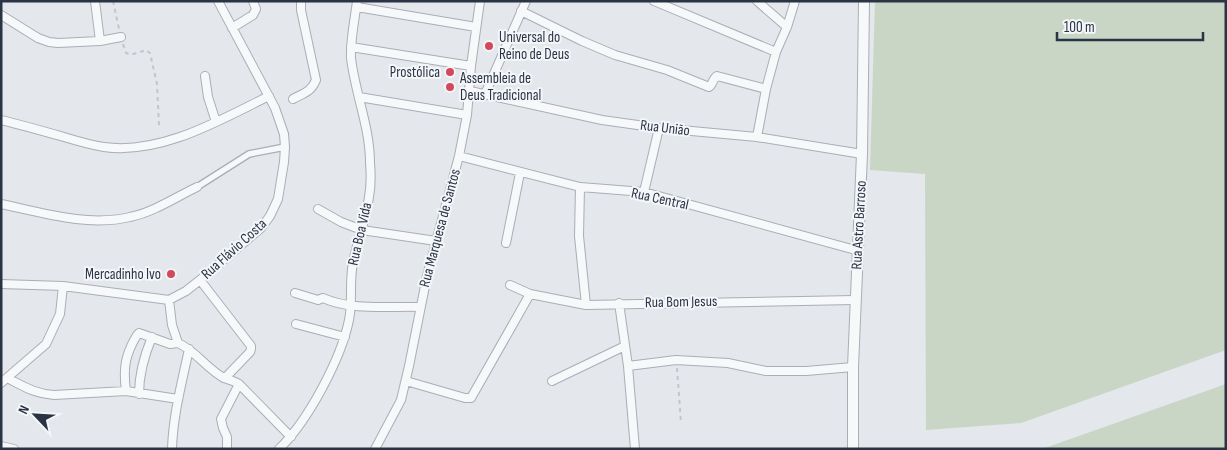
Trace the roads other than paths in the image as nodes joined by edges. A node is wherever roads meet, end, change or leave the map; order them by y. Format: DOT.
graph roads {
  1 [pos="95,1"];
  2 [pos="218,1"];
  3 [pos="253,1"];
  4 [pos="301,1"];
  5 [pos="526,1"];
  6 [pos="654,1"];
  7 [pos="757,1"];
  8 [pos="795,1"];
  9 [pos="864,1"];
  10 [pos="478,2"];
  11 [pos="357,4"];
  12 [pos="521,11"];
  13 [pos="1,15"];
  14 [pos="476,27"];
  15 [pos="787,27"];
  16 [pos="232,28"];
  17 [pos="121,36"];
  18 [pos="100,41"];
  19 [pos="352,47"];
  20 [pos="776,52"];
  21 [pos="470,66"];
  22 [pos="205,76"];
  23 [pos="766,89"];
  24 [pos="470,91"];
  25 [pos="485,94"];
  26 [pos="269,96"];
  27 [pos="359,97"];
  28 [pos="293,99"];
  29 [pos="467,115"];
  30 [pos="1,120"];
  31 [pos="216,122"];
  32 [pos="659,128"];
  33 [pos="757,137"];
  34 [pos="285,146"];
  35 [pos="862,154"];
  36 [pos="459,156"];
  37 [pos="520,173"];
  38 [pos="197,187"];
  39 [pos="580,188"];
  40 [pos="644,192"];
  41 [pos="1,204"];
  42 [pos="318,209"];
  43 [pos="362,230"];
  44 [pos="436,241"];
  45 [pos="506,243"];
  46 [pos="859,251"];
  47 [pos="200,280"];
  48 [pos="1,284"];
  49 [pos="510,285"];
  50 [pos="63,286"];
  51 [pos="295,293"];
  52 [pos="530,294"];
  53 [pos="169,300"];
  54 [pos="855,300"];
  55 [pos="619,303"];
  56 [pos="586,304"];
  57 [pos="351,306"];
  58 [pos="420,307"];
  59 [pos="296,324"];
  60 [pos="152,337"];
  61 [pos="345,337"];
  62 [pos="178,344"];
  63 [pos="625,346"];
  64 [pos="189,349"];
  65 [pos="628,366"];
  66 [pos="853,367"];
  67 [pos="225,378"];
  68 [pos="4,381"];
  69 [pos="406,381"];
  70 [pos="552,381"];
  71 [pos="239,384"];
  72 [pos="126,391"];
  73 [pos="139,394"];
  74 [pos="178,399"];
  75 [pos="291,437"];
  76 [pos="1,446"];
  77 [pos="14,449"];
  78 [pos="172,449"];
  79 [pos="227,449"];
  80 [pos="279,449"];
  81 [pos="375,449"];
  82 [pos="635,449"];
  83 [pos="853,449"];
  1 -- 18 [label="street"];
  2 -- 16 [label="street, Rua Flávio Costa"];
  3 -- 16 [label="street"];
  4 -- 28 [label="street"];
  5 -- 12 [label="street"];
  6 -- 20 [label="street"];
  7 -- 15 [label="street"];
  8 -- 15 [label="street"];
  9 -- 35 [label="street, Rua Astro Barroso"];
  10 -- 14 [label="street, Rua Marquesa de Santos"];
  11 -- 14 [label="street"];
  11 -- 19 [label="street, Rua Boa Vida"];
  12 -- 23 [label="street"];
  12 -- 25 [label="street"];
  13 -- 18 [label="street"];
  14 -- 21 [label="street, Rua Marquesa de Santos"];
  15 -- 20 [label="street"];
  16 -- 26 [label="street, Rua Flávio Costa"];
  17 -- 18 [label="street"];
  19 -- 21 [label="street"];
  19 -- 27 [label="street, Rua Boa Vida"];
  20 -- 23 [label="street"];
  21 -- 24 [label="street, Rua Marquesa de Santos"];
  22 -- 31 [label="street"];
  23 -- 33 [label="street"];
  24 -- 25 [label="street, Rua União"];
  24 -- 29 [label="street, Rua Marquesa de Santos"];
  25 -- 32 [label="street, Rua União"];
  26 -- 31 [label="street"];
  26 -- 34 [label="street, Rua Flávio Costa"];
  27 -- 29 [label="street"];
  27 -- 43 [label="street, Rua Boa Vida"];
  29 -- 36 [label="street, Rua Marquesa de Santos"];
  30 -- 31 [label="street"];
  32 -- 33 [label="street, Rua União"];
  32 -- 40 [label="street"];
  33 -- 35 [label="street, Rua União"];
  34 -- 38 [label="street"];
  34 -- 47 [label="street, Rua Flávio Costa"];
  35 -- 46 [label="street, Rua Astro Barroso"];
  36 -- 37 [label="street, Rua Central"];
  36 -- 44 [label="street, Rua Marquesa de Santos"];
  37 -- 39 [label="street, Rua Central"];
  37 -- 45 [label="street"];
  38 -- 41 [label="street"];
  39 -- 40 [label="street, Rua Central"];
  39 -- 56 [label="street"];
  40 -- 46 [label="street, Rua Central"];
  42 -- 43 [label="street"];
  43 -- 44 [label="street"];
  43 -- 57 [label="street, Rua Boa Vida"];
  44 -- 58 [label="street, Rua Marquesa de Santos"];
  46 -- 54 [label="street, Rua Astro Barroso"];
  47 -- 53 [label="street, Rua Flávio Costa"];
  47 -- 67 [label="street"];
  48 -- 50 [label="street"];
  49 -- 52 [label="street, Rua Bom Jesus"];
  50 -- 53 [label="street"];
  50 -- 68 [label="street"];
  51 -- 57 [label="street"];
  52 -- 56 [label="street, Rua Bom Jesus"];
  52 -- 69 [label="street"];
  53 -- 62 [label="street"];
  54 -- 55 [label="street, Rua Bom Jesus"];
  54 -- 66 [label="street, Rua Astro Barroso"];
  55 -- 56 [label="street, Rua Bom Jesus"];
  55 -- 63 [label="street"];
  57 -- 58 [label="street"];
  57 -- 61 [label="street, Rua Boa Vida"];
  58 -- 69 [label="street, Rua Marquesa de Santos"];
  59 -- 61 [label="street"];
  60 -- 62 [label="street"];
  60 -- 72 [label="street"];
  60 -- 73 [label="street"];
  61 -- 75 [label="street, Rua Boa Vida"];
  62 -- 64 [label="street"];
  63 -- 65 [label="street"];
  63 -- 70 [label="street"];
  64 -- 67 [label="street"];
  64 -- 74 [label="street"];
  65 -- 66 [label="street"];
  65 -- 82 [label="street"];
  66 -- 83 [label="street, Rua Astro Barroso"];
  67 -- 71 [label="street"];
  68 -- 72 [label="street"];
  69 -- 81 [label="street, Rua Marquesa de Santos"];
  71 -- 75 [label="street"];
  71 -- 79 [label="street"];
  72 -- 73 [label="street"];
  73 -- 74 [label="street"];
  74 -- 78 [label="street"];
  75 -- 80 [label="street, Rua Boa Vida"];
  76 -- 77 [label="street"];
}
